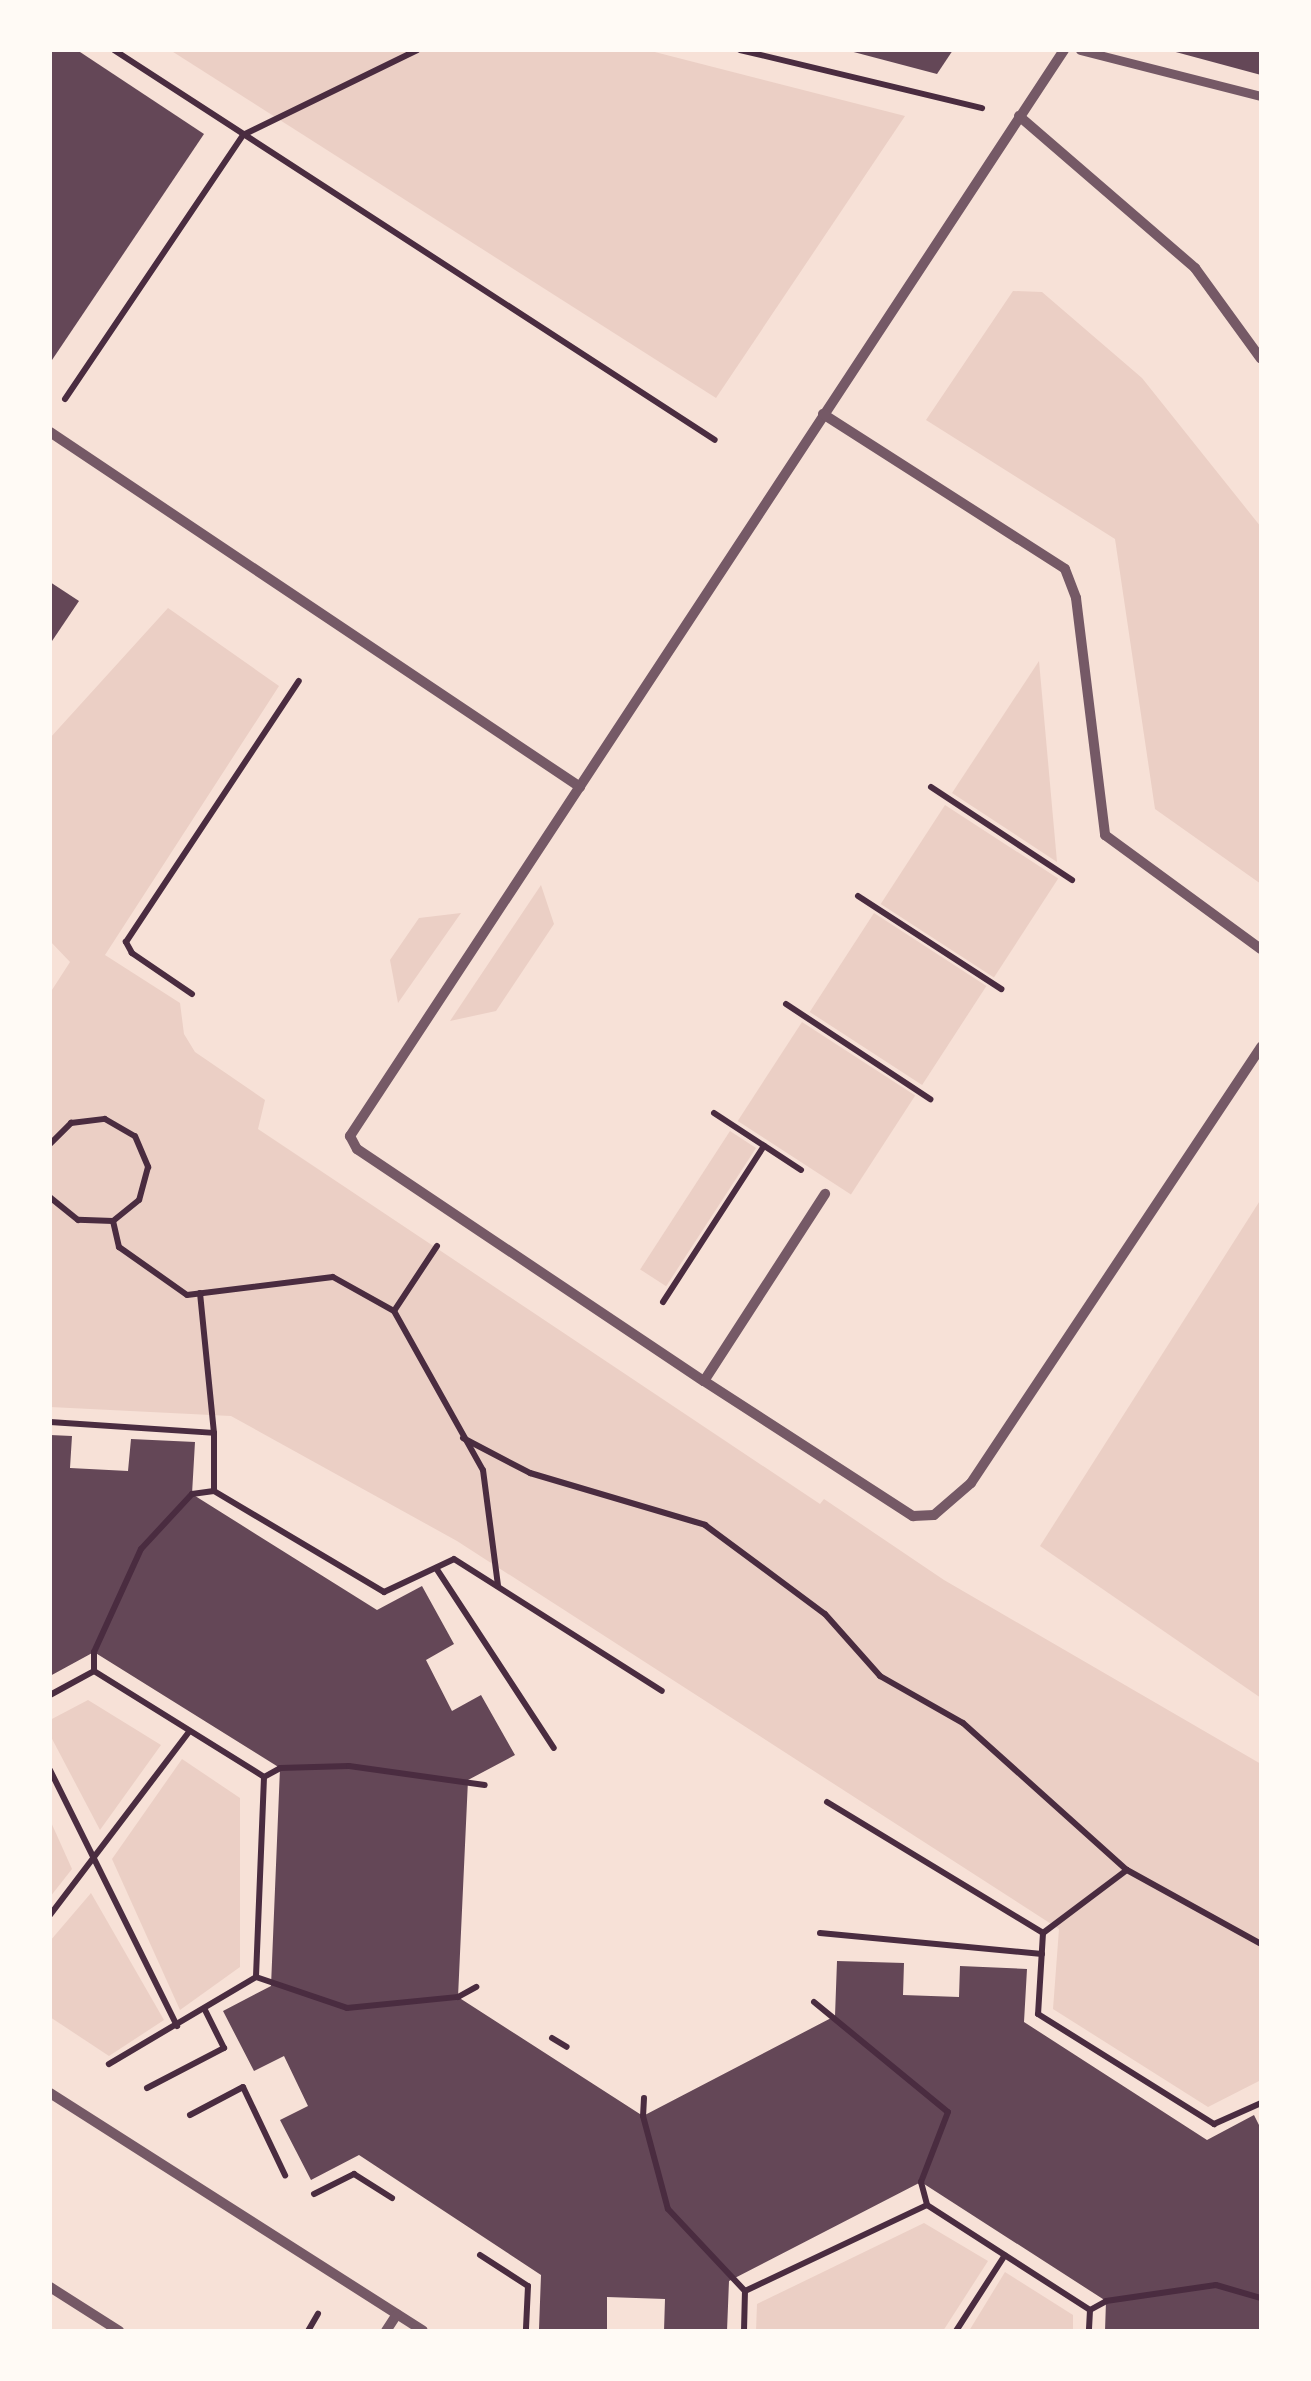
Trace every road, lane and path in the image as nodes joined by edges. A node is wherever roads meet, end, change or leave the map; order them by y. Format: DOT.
graph roads {
  1 [pos="114,50"];
  2 [pos="418,50"];
  3 [pos="740,50"];
  4 [pos="1064,50"];
  5 [pos="1080,50"];
  6 [pos="1261,96"];
  7 [pos="1019,116"];
  8 [pos="243,134"];
  9 [pos="1261,360"];
  10 [pos="65,399"];
  11 [pos="823,414"];
  12 [pos="50,432"];
  13 [pos="714,440"];
  14 [pos="298,681"];
  15 [pos="580,786"];
  16 [pos="931,788"];
  17 [pos="1072,880"];
  18 [pos="858,896"];
  19 [pos="1261,948"];
  20 [pos="1001,989"];
  21 [pos="192,994"];
  22 [pos="786,1004"];
  23 [pos="1261,1047"];
  24 [pos="930,1099"];
  25 [pos="714,1112"];
  26 [pos="50,1144"];
  27 [pos="764,1146"];
  28 [pos="813,1178"];
  29 [pos="825,1194"];
  30 [pos="50,1198"];
  31 [pos="112,1220"];
  32 [pos="440,1241"];
  33 [pos="200,1293"];
  34 [pos="663,1302"];
  35 [pos="394,1311"];
  36 [pos="704,1381"];
  37 [pos="50,1422"];
  38 [pos="214,1433"];
  39 [pos="463,1438"];
  40 [pos="214,1491"];
  41 [pos="436,1568"];
  42 [pos="498,1587"];
  43 [pos="94,1671"];
  44 [pos="662,1691"];
  45 [pos="50,1694"];
  46 [pos="189,1732"];
  47 [pos="554,1748"];
  48 [pos="50,1770"];
  49 [pos="264,1777"];
  50 [pos="485,1785"];
  51 [pos="828,1802"];
  52 [pos="95,1855"];
  53 [pos="1128,1870"];
  54 [pos="50,1915"];
  55 [pos="820,1933"];
  56 [pos="1042,1933"];
  57 [pos="1261,1944"];
  58 [pos="1042,1954"];
  59 [pos="256,1977"];
  60 [pos="476,1987"];
  61 [pos="814,2002"];
  62 [pos="204,2010"];
  63 [pos="177,2026"];
  64 [pos="552,2038"];
  65 [pos="567,2048"];
  66 [pos="109,2064"];
  67 [pos="147,2088"];
  68 [pos="50,2093"];
  69 [pos="644,2098"];
  70 [pos="1261,2103"];
  71 [pos="190,2116"];
  72 [pos="284,2175"];
  73 [pos="314,2194"];
  74 [pos="392,2198"];
  75 [pos="927,2205"];
  76 [pos="480,2255"];
  77 [pos="1006,2255"];
  78 [pos="50,2287"];
  79 [pos="745,2291"];
  80 [pos="1261,2298"];
  81 [pos="1090,2310"];
  82 [pos="318,2314"];
  83 [pos="397,2314"];
  84 [pos="526,2329"];
  85 [pos="119,2331"];
  86 [pos="308,2331"];
  87 [pos="386,2331"];
  88 [pos="423,2331"];
  89 [pos="744,2331"];
  90 [pos="956,2331"];
  91 [pos="1088,2331"];
  1 -- 8 [label="path"];
  2 -- 8 [label="path"];
  3 -- 7 [label="path"];
  4 -- 7 [label="street"];
  5 -- 6 [label="street"];
  7 -- 9 [label="street"];
  7 -- 11 [label="street"];
  8 -- 10 [label="path"];
  8 -- 13 [label="path"];
  11 -- 15 [label="street"];
  11 -- 19 [label="street"];
  12 -- 15 [label="street"];
  14 -- 21 [label="path"];
  15 -- 36 [label="street"];
  16 -- 17 [label="path"];
  18 -- 20 [label="path"];
  22 -- 24 [label="path"];
  23 -- 36 [label="street"];
  25 -- 27 [label="path"];
  26 -- 31 [label="path"];
  27 -- 28 [label="path"];
  27 -- 34 [label="path"];
  29 -- 36 [label="street"];
  30 -- 31 [label="path"];
  31 -- 33 [label="path"];
  32 -- 35 [label="path"];
  33 -- 35 [label="path"];
  33 -- 38 [label="path"];
  35 -- 39 [label="path"];
  37 -- 38 [label="path"];
  38 -- 40 [label="path"];
  39 -- 42 [label="path"];
  39 -- 53 [label="path"];
  40 -- 41 [label="path"];
  40 -- 43 [label="path"];
  41 -- 42 [label="path"];
  41 -- 47 [label="path"];
  42 -- 44 [label="path"];
  43 -- 45 [label="path"];
  43 -- 46 [label="path"];
  46 -- 49 [label="path"];
  46 -- 52 [label="path"];
  48 -- 52 [label="path"];
  49 -- 50 [label="path"];
  49 -- 59 [label="path"];
  51 -- 56 [label="path"];
  52 -- 54 [label="path"];
  52 -- 63 [label="path"];
  53 -- 56 [label="path"];
  53 -- 57 [label="path"];
  55 -- 58 [label="path"];
  56 -- 58 [label="path"];
  58 -- 70 [label="path"];
  59 -- 60 [label="path"];
  59 -- 62 [label="path"];
  61 -- 75 [label="path"];
  62 -- 63 [label="path"];
  62 -- 67 [label="path"];
  63 -- 66 [label="path"];
  64 -- 65 [label="path"];
  68 -- 83 [label="street"];
  69 -- 79 [label="path"];
  71 -- 72 [label="path"];
  73 -- 74 [label="path"];
  75 -- 77 [label="path"];
  75 -- 79 [label="path"];
  76 -- 84 [label="path"];
  77 -- 81 [label="path"];
  77 -- 90 [label="path"];
  78 -- 85 [label="street"];
  79 -- 89 [label="path"];
  80 -- 81 [label="path"];
  81 -- 91 [label="path"];
  82 -- 86 [label="path"];
  83 -- 87 [label="street"];
  83 -- 88 [label="street"];
}
